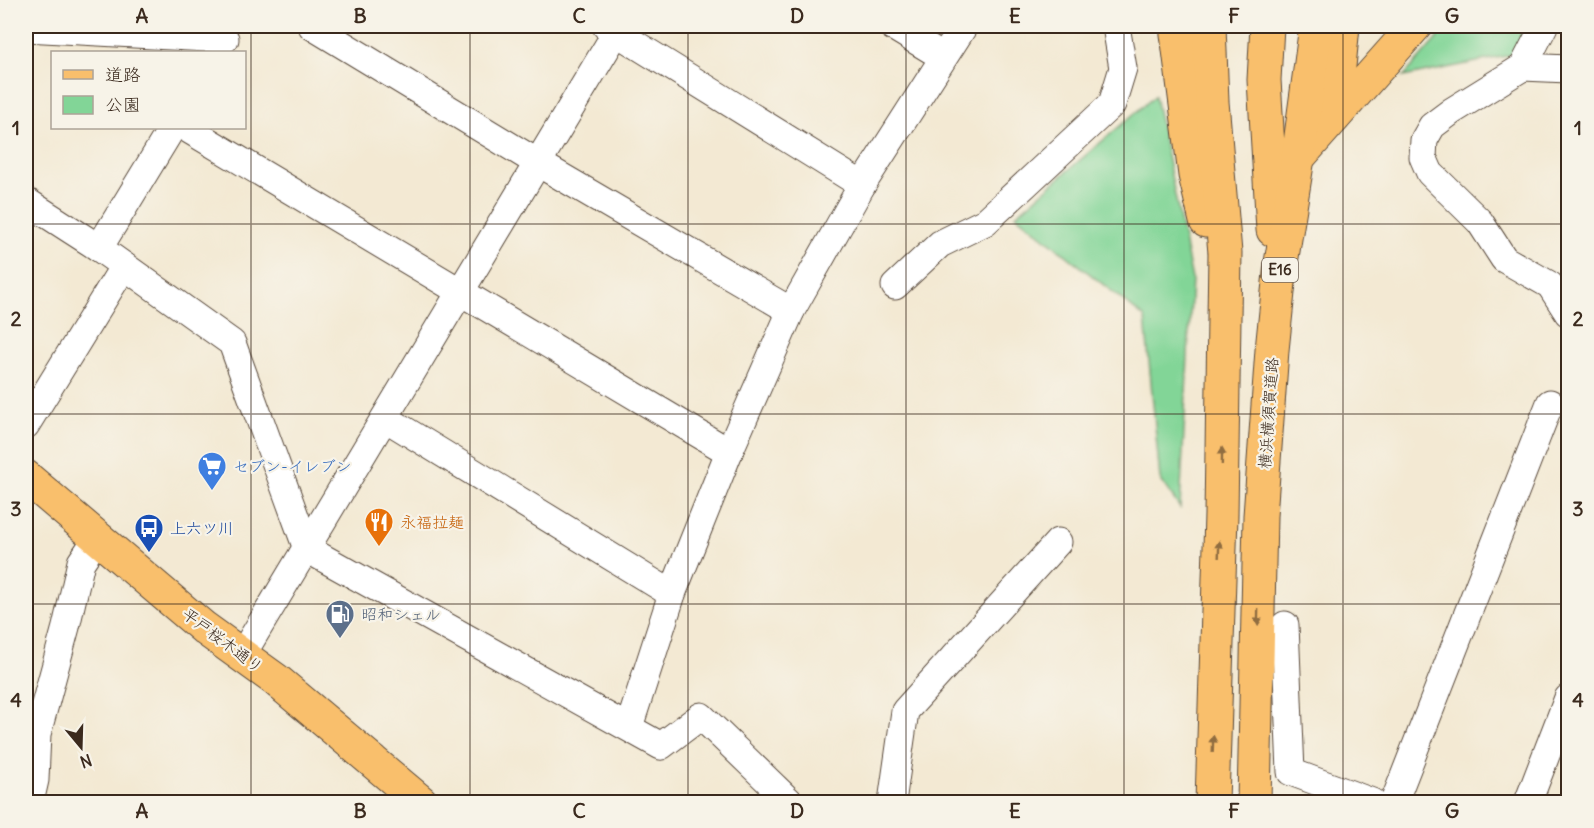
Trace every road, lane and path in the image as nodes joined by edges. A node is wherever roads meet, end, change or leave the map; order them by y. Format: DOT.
graph roads {
  1 [pos="312,26"];
  2 [pos="892,26"];
  3 [pos="964,26"];
  4 [pos="1116,26"];
  5 [pos="1165,26"];
  6 [pos="1176,26"];
  7 [pos="1191,26"];
  8 [pos="1209,26"];
  9 [pos="1230,26"];
  10 [pos="1306,26"];
  11 [pos="1316,26"];
  12 [pos="1343,26"];
  13 [pos="1364,26"];
  14 [pos="1544,26"];
  15 [pos="26,28"];
  16 [pos="614,28"];
  17 [pos="1271,28"];
  18 [pos="1405,31"];
  19 [pos="225,39"];
  20 [pos="943,57"];
  21 [pos="1181,66"];
  22 [pos="1523,67"];
  23 [pos="1569,69"];
  24 [pos="1359,88"];
  25 [pos="1319,116"];
  26 [pos="171,129"];
  27 [pos="188,129"];
  28 [pos="538,163"];
  29 [pos="861,185"];
  30 [pos="26,201"];
  31 [pos="99,248"];
  32 [pos="1221,261"];
  33 [pos="124,266"];
  34 [pos="895,286"];
  35 [pos="461,292"];
  36 [pos="1277,306"];
  37 [pos="791,311"];
  38 [pos="1569,313"];
  39 [pos="1550,403"];
  40 [pos="385,418"];
  41 [pos="26,425"];
  42 [pos="729,452"];
  43 [pos="26,477"];
  44 [pos="98,537"];
  45 [pos="1058,542"];
  46 [pos="306,549"];
  47 [pos="672,594"];
  48 [pos="1285,625"];
  49 [pos="243,655"];
  50 [pos="1569,698"];
  51 [pos="629,727"];
  52 [pos="30,802"];
  53 [pos="420,802"];
  54 [pos="790,802"];
  55 [pos="892,802"];
  56 [pos="1212,802"];
  57 [pos="1254,802"];
  58 [pos="1372,802"];
  59 [pos="1394,802"];
  60 [pos="1528,802"];
  1 -- 28 [label="street"];
  2 -- 20 [label="street"];
  3 -- 20 [label="street"];
  4 -- 34 [label="street"];
  5 -- 21 [label="main road"];
  6 -- 21 [label="main road"];
  7 -- 32 [label="main road"];
  8 -- 32 [label="main road"];
  9 -- 32 [label="main road"];
  10 -- 25 [label="main road"];
  11 -- 25 [label="main road, 横浜横須賀道路 / E16"];
  12 -- 25 [label="main road"];
  13 -- 24 [label="main road"];
  14 -- 22 [label="street"];
  15 -- 19 [label="street"];
  16 -- 28 [label="street"];
  16 -- 29 [label="street"];
  17 -- 36 [label="main road"];
  18 -- 24 [label="main road"];
  20 -- 29 [label="street"];
  21 -- 32 [label="main road"];
  22 -- 23 [label="street"];
  22 -- 38 [label="street"];
  24 -- 25 [label="main road"];
  25 -- 36 [label="main road, 横浜横須賀道路 / E16"];
  26 -- 31 [label="street"];
  27 -- 35 [label="street"];
  28 -- 35 [label="street"];
  28 -- 37 [label="street"];
  29 -- 37 [label="street"];
  30 -- 31 [label="street"];
  31 -- 33 [label="street"];
  56 -- 32 [label="main road, one-way"];
  33 -- 41 [label="street"];
  33 -- 46 [label="street"];
  35 -- 40 [label="street"];
  35 -- 42 [label="street"];
  36 -- 57 [label="main road, 横浜横須賀道路 / E16, one-way"];
  37 -- 42 [label="street"];
  39 -- 59 [label="street"];
  40 -- 46 [label="street"];
  40 -- 47 [label="street"];
  42 -- 47 [label="street"];
  43 -- 44 [label="main road, 平戸桜木通り"];
  44 -- 49 [label="main road, 平戸桜木通り"];
  44 -- 52 [label="street"];
  45 -- 55 [label="street"];
  46 -- 49 [label="street"];
  46 -- 51 [label="street"];
  47 -- 51 [label="street"];
  48 -- 58 [label="street"];
  49 -- 53 [label="main road, 平戸桜木通り"];
  50 -- 60 [label="street"];
  51 -- 54 [label="street"];
}
